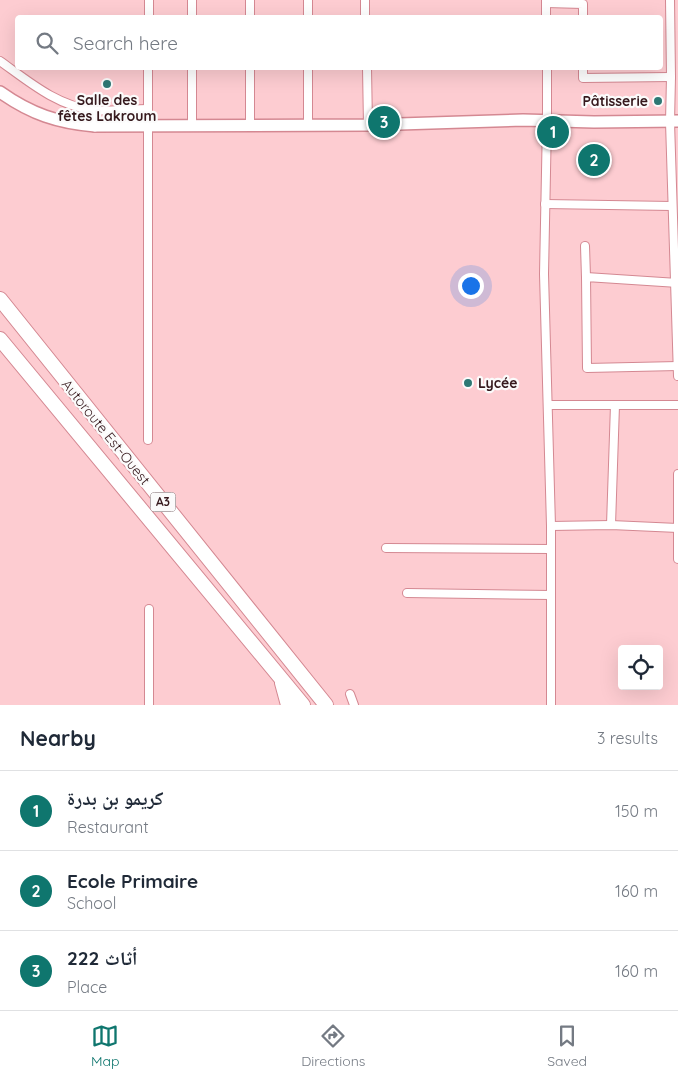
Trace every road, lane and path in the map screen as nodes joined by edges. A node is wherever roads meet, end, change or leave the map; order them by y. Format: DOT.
graph roads {
  1 [pos="149,0"];
  2 [pos="192,0"];
  3 [pos="250,0"];
  4 [pos="308,0"];
  5 [pos="365,0"];
  6 [pos="670,0"];
  7 [pos="546,2"];
  8 [pos="149,15"];
  9 [pos="192,15"];
  10 [pos="250,15"];
  11 [pos="308,15"];
  12 [pos="365,15"];
  13 [pos="546,15"];
  14 [pos="583,15"];
  15 [pos="0,61"];
  16 [pos="148,70"];
  17 [pos="192,70"];
  18 [pos="250,70"];
  19 [pos="308,70"];
  20 [pos="366,70"];
  21 [pos="547,70"];
  22 [pos="583,70"];
  23 [pos="672,77"];
  24 [pos="0,92"];
  25 [pos="88,109"];
  26 [pos="148,109"];
  27 [pos="548,121"];
  28 [pos="674,121"];
  29 [pos="192,125"];
  30 [pos="250,125"];
  31 [pos="308,125"];
  32 [pos="368,125"];
  33 [pos="96,126"];
  34 [pos="148,126"];
  35 [pos="545,204"];
  36 [pos="672,206"];
  37 [pos="585,246"];
  38 [pos="586,277"];
  39 [pos="677,283"];
  40 [pos="0,299"];
  41 [pos="0,339"];
  42 [pos="678,366"];
  43 [pos="678,376"];
  44 [pos="548,405"];
  45 [pos="615,405"];
  46 [pos="678,405"];
  47 [pos="148,440"];
  48 [pos="678,474"];
  49 [pos="611,525"];
  50 [pos="551,526"];
  51 [pos="678,528"];
  52 [pos="386,548"];
  53 [pos="551,549"];
  54 [pos="678,559"];
  55 [pos="407,593"];
  56 [pos="551,595"];
  57 [pos="149,609"];
  58 [pos="280,677"];
  59 [pos="350,694"];
  60 [pos="148,705"];
  61 [pos="288,705"];
  62 [pos="303,705"];
  63 [pos="326,705"];
  64 [pos="354,705"];
  65 [pos="551,705"];
  1 -- 8 [label="street"];
  2 -- 9 [label="street"];
  3 -- 10 [label="street"];
  4 -- 11 [label="street"];
  5 -- 12 [label="street"];
  6 -- 23 [label="street"];
  7 -- 13 [label="street"];
  7 -- 14 [label="street"];
  15 -- 25 [label="street"];
  16 -- 26 [label="street"];
  17 -- 29 [label="street"];
  18 -- 30 [label="street"];
  19 -- 31 [label="street"];
  20 -- 32 [label="street"];
  21 -- 27 [label="street"];
  22 -- 23 [label="street"];
  23 -- 28 [label="street"];
  24 -- 33 [label="main road"];
  25 -- 26 [label="street"];
  25 -- 33 [label="main road"];
  26 -- 34 [label="street"];
  27 -- 28 [label="main road"];
  27 -- 32 [label="main road"];
  27 -- 35 [label="street"];
  28 -- 36 [label="street"];
  29 -- 30 [label="main road"];
  29 -- 34 [label="main road"];
  30 -- 31 [label="main road"];
  31 -- 32 [label="main road"];
  33 -- 34 [label="main road"];
  34 -- 47 [label="street"];
  35 -- 36 [label="street"];
  35 -- 44 [label="street"];
  36 -- 39 [label="street"];
  37 -- 38 [label="street"];
  38 -- 39 [label="street"];
  38 -- 42 [label="street"];
  39 -- 42 [label="street"];
  40 -- 63 [label="highway, Autoroute Est-Ouest / A3"];
  41 -- 58 [label="highway, Autoroute Est-Ouest / A3"];
  42 -- 43 [label="street"];
  44 -- 45 [label="street"];
  44 -- 50 [label="street"];
  45 -- 46 [label="street"];
  45 -- 49 [label="street"];
  48 -- 51 [label="street"];
  49 -- 50 [label="street"];
  49 -- 51 [label="street"];
  50 -- 53 [label="street"];
  51 -- 54 [label="street"];
  52 -- 53 [label="street"];
  53 -- 56 [label="street"];
  55 -- 56 [label="street"];
  56 -- 65 [label="street"];
  57 -- 60 [label="street"];
  58 -- 61 [label="highway"];
  58 -- 62 [label="highway, Autoroute Est-Ouest / A3"];
  59 -- 64 [label="street"];
}
